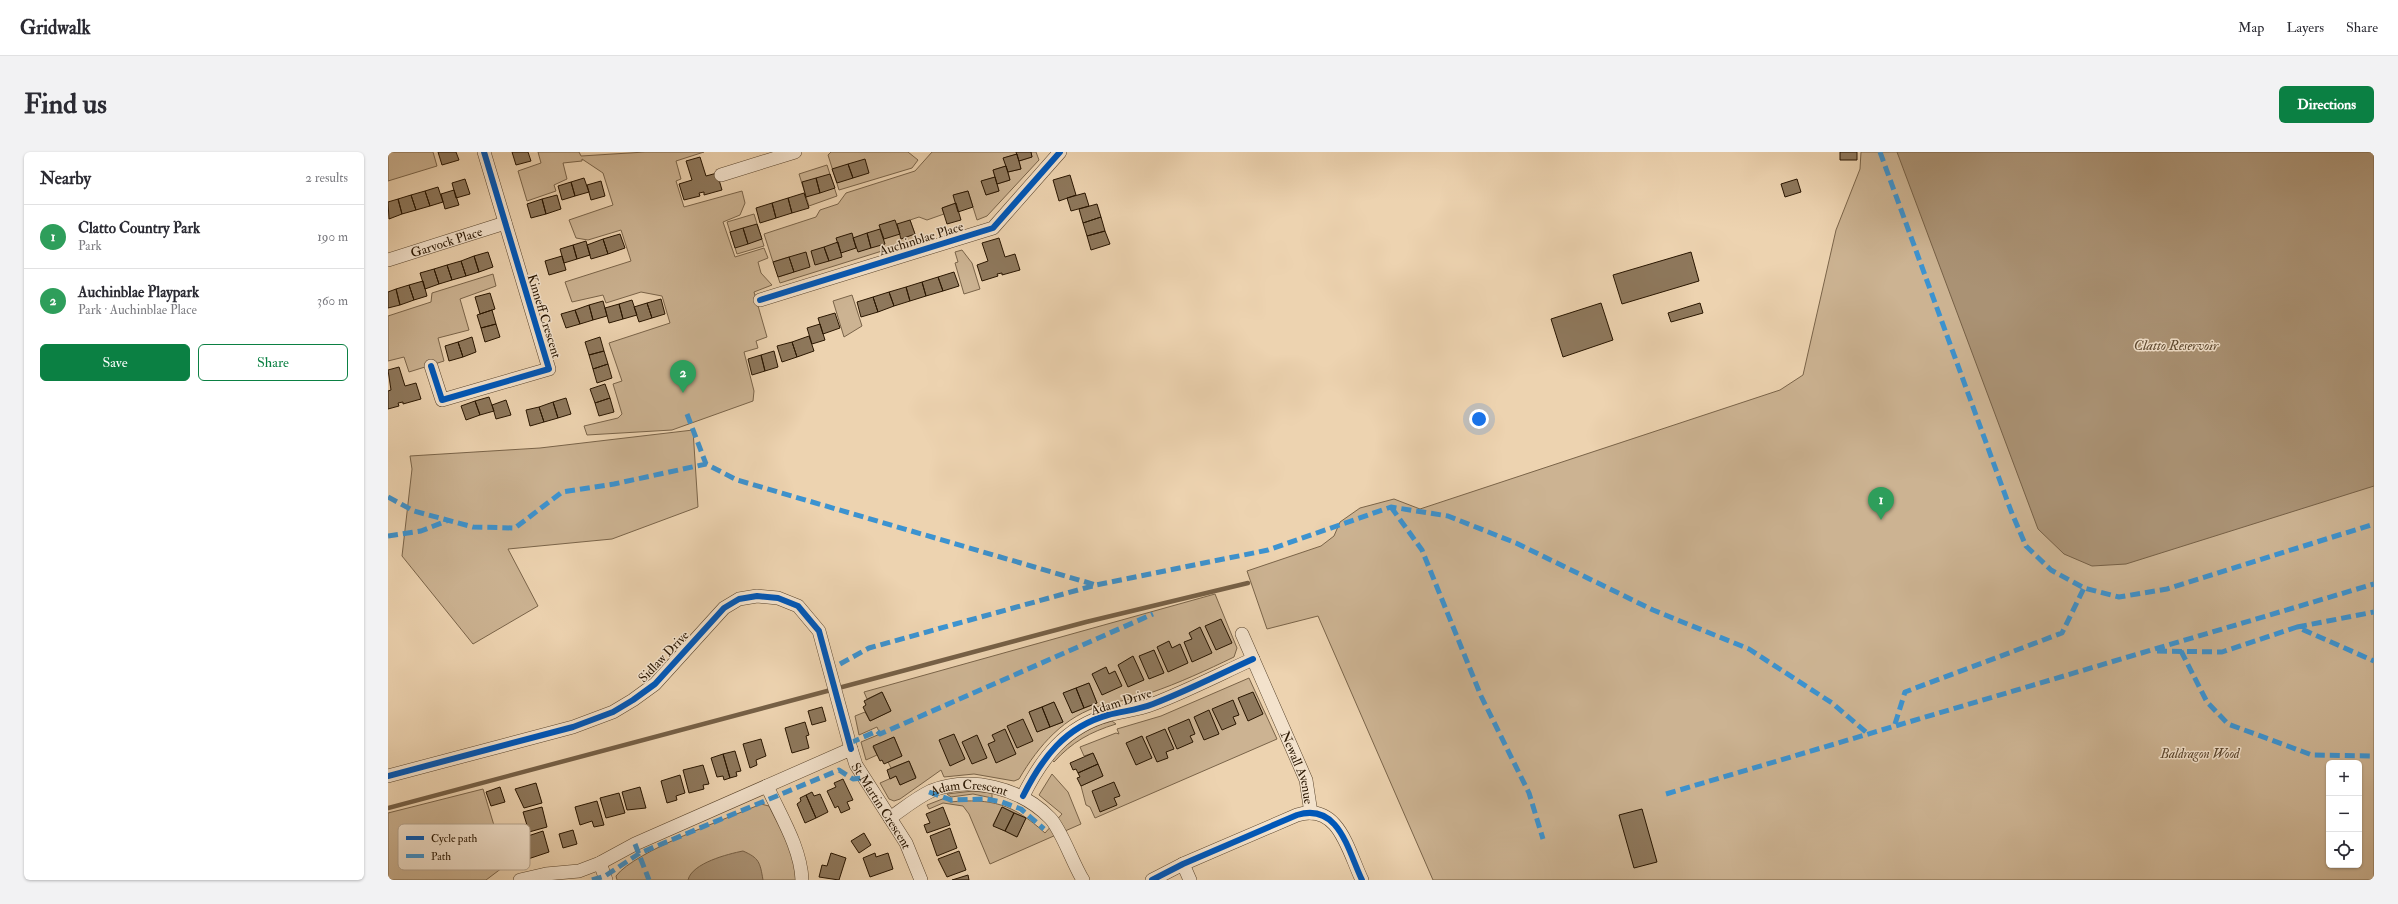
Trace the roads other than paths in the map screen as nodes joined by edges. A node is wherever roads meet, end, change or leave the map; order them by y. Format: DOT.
graph roads {
  1 [pos="484,152"];
  2 [pos="795,152"];
  3 [pos="1060,152"];
  4 [pos="721,175"];
  5 [pos="505,223"];
  6 [pos="388,260"];
  7 [pos="760,300"];
  8 [pos="431,366"];
  9 [pos="1242,634"];
  10 [pos="1253,659"];
  11 [pos="851,749"];
  12 [pos="388,776"];
  13 [pos="767,786"];
  14 [pos="1023,796"];
  15 [pos="1311,813"];
  16 [pos="890,818"];
  17 [pos="600,863"];
  18 [pos="1183,864"];
  19 [pos="520,880"];
  20 [pos="606,880"];
  21 [pos="802,880"];
  22 [pos="921,880"];
  23 [pos="1083,880"];
  24 [pos="1152,880"];
  25 [pos="1190,880"];
  26 [pos="1362,880"];
  1 -- 5 [label="street, Kinneff Crescent"];
  2 -- 4 [label="street"];
  3 -- 7 [label="street, Auchinblae Place"];
  5 -- 6 [label="street, Garvock Place"];
  5 -- 8 [label="street, Kinneff Crescent"];
  9 -- 10 [label="street"];
  10 -- 14 [label="street, Adam Drive"];
  10 -- 15 [label="street, Newall Avenue"];
  11 -- 12 [label="street, Sidlaw Drive"];
  11 -- 13 [label="street, St Martin Crescent"];
  11 -- 16 [label="street, St Martin Crescent"];
  13 -- 17 [label="street, St Martin Crescent"];
  13 -- 21 [label="street"];
  14 -- 16 [label="street, Adam Crescent"];
  14 -- 23 [label="street, Adam Crescent"];
  15 -- 18 [label="street"];
  15 -- 26 [label="street, Newall Avenue"];
  16 -- 22 [label="street, St Martin Crescent"];
  17 -- 19 [label="street, St Martin Crescent"];
  17 -- 20 [label="street"];
  18 -- 24 [label="street"];
  18 -- 25 [label="street"];
}
